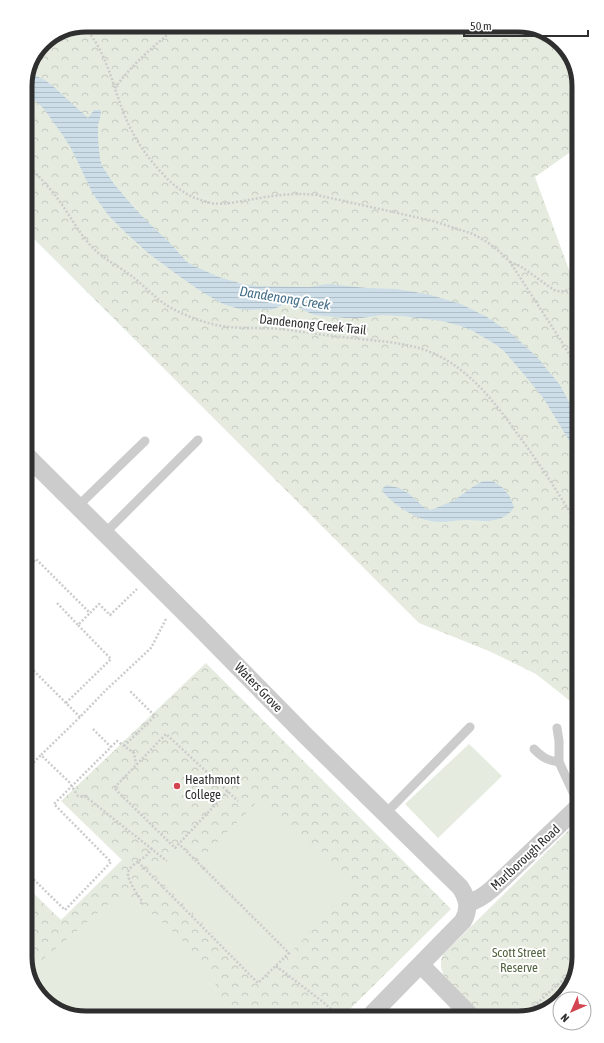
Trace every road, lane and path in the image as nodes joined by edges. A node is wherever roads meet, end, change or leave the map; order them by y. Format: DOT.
graph roads {
  1 [pos="88,32"];
  2 [pos="171,32"];
  3 [pos="115,88"];
  4 [pos="32,169"];
  5 [pos="510,262"];
  6 [pos="572,289"];
  7 [pos="572,359"];
  8 [pos="198,440"];
  9 [pos="144,441"];
  10 [pos="32,461"];
  11 [pos="78,506"];
  12 [pos="572,515"];
  13 [pos="105,533"];
  14 [pos="32,563"];
  15 [pos="137,589"];
  16 [pos="57,603"];
  17 [pos="90,613"];
  18 [pos="166,619"];
  19 [pos="78,625"];
  20 [pos="32,669"];
  21 [pos="130,692"];
  22 [pos="66,703"];
  23 [pos="80,717"];
  24 [pos="470,727"];
  25 [pos="557,728"];
  26 [pos="93,729"];
  27 [pos="124,746"];
  28 [pos="111,747"];
  29 [pos="534,749"];
  30 [pos="41,755"];
  31 [pos="559,762"];
  32 [pos="32,764"];
  33 [pos="136,764"];
  34 [pos="72,786"];
  35 [pos="572,790"];
  36 [pos="228,792"];
  37 [pos="238,801"];
  38 [pos="572,812"];
  39 [pos="385,814"];
  40 [pos="179,844"];
  41 [pos="152,848"];
  42 [pos="167,861"];
  43 [pos="138,862"];
  44 [pos="32,878"];
  45 [pos="468,903"];
  46 [pos="141,904"];
  47 [pos="421,965"];
  48 [pos="276,966"];
  49 [pos="568,975"];
  50 [pos="530,1010"];
  51 [pos="333,1011"];
  52 [pos="375,1011"];
  53 [pos="466,1011"];
  1 -- 3 [label="path"];
  2 -- 3 [label="path"];
  3 -- 5 [label="path"];
  4 -- 12 [label="path, Dandenong Creek Trail"];
  5 -- 6 [label="path"];
  5 -- 7 [label="path"];
  8 -- 13 [label="lane"];
  9 -- 11 [label="lane"];
  10 -- 11 [label="street, Waters Grove"];
  11 -- 13 [label="street, Waters Grove"];
  13 -- 39 [label="street, Waters Grove"];
  14 -- 17 [label="path"];
  15 -- 17 [label="path"];
  16 -- 19 [label="path"];
  17 -- 19 [label="path"];
  18 -- 23 [label="path"];
  19 -- 22 [label="path"];
  20 -- 22 [label="path"];
  21 -- 27 [label="path"];
  22 -- 23 [label="path"];
  23 -- 30 [label="path"];
  24 -- 39 [label="lane"];
  25 -- 31 [label="lane"];
  26 -- 28 [label="path"];
  27 -- 28 [label="path"];
  27 -- 33 [label="path"];
  28 -- 34 [label="path"];
  29 -- 31 [label="lane"];
  30 -- 32 [label="path"];
  30 -- 34 [label="path"];
  31 -- 35 [label="lane"];
  33 -- 36 [label="path"];
  33 -- 40 [label="path"];
  34 -- 41 [label="path"];
  34 -- 44 [label="path"];
  36 -- 37 [label="path"];
  36 -- 40 [label="path"];
  38 -- 45 [label="street, Marlborough Road"];
  39 -- 45 [label="street, Waters Grove"];
  40 -- 48 [label="path"];
  41 -- 42 [label="path"];
  41 -- 43 [label="path"];
  43 -- 46 [label="path"];
  43 -- 48 [label="path"];
  45 -- 47 [label="street"];
  47 -- 52 [label="street"];
  47 -- 53 [label="street"];
  48 -- 51 [label="path"];
  49 -- 50 [label="path"];
}
